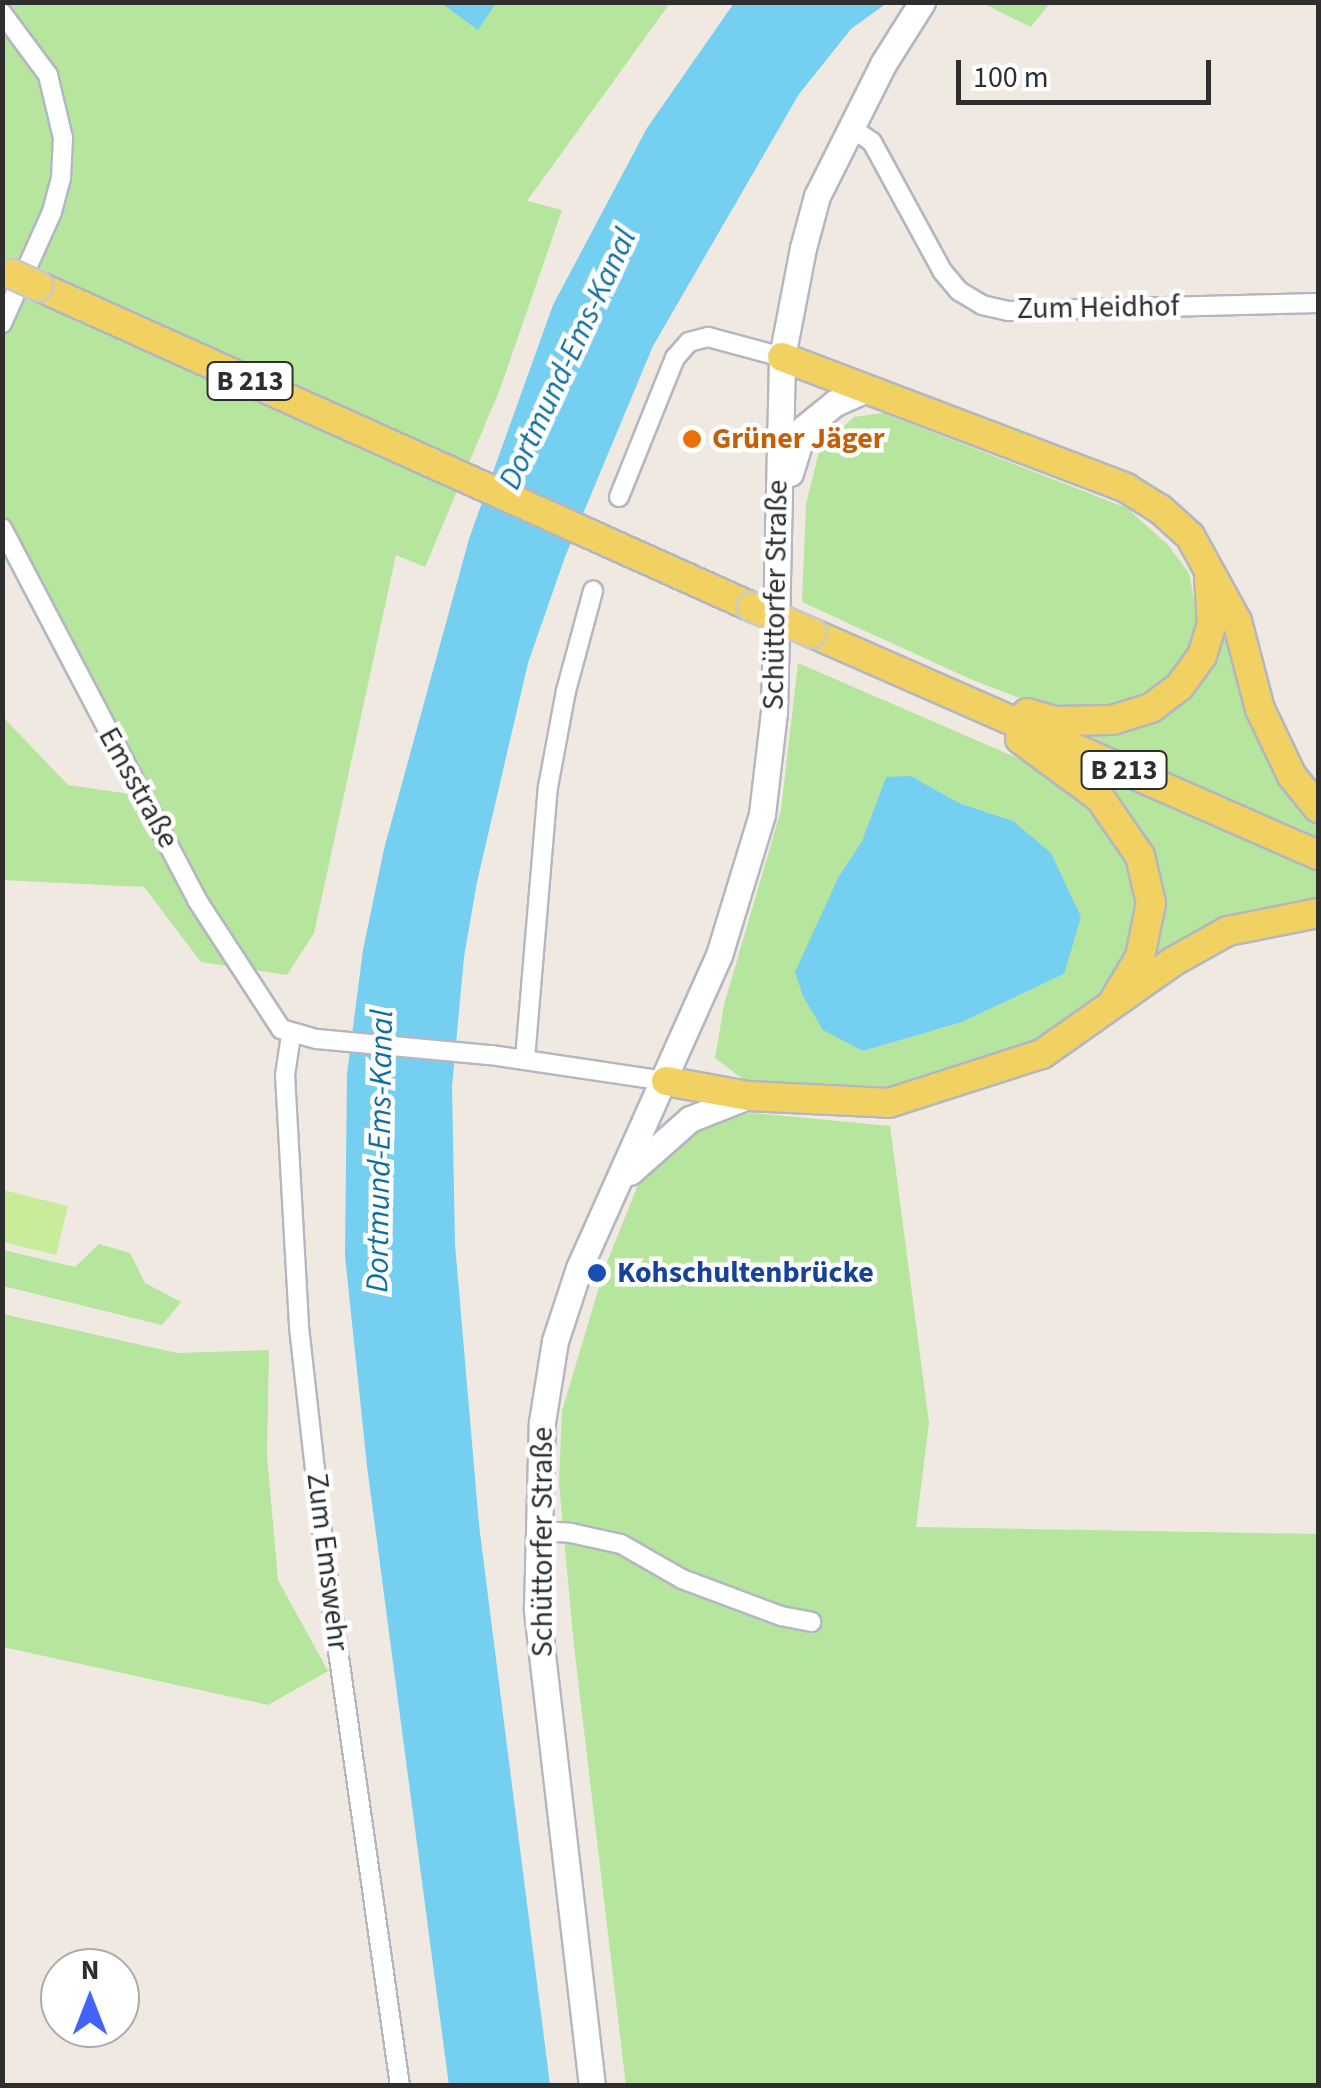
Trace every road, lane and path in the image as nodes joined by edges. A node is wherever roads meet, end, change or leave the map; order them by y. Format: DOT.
graph roads {
  1 [pos="922,2"];
  2 [pos="2,13"];
  3 [pos="852,128"];
  4 [pos="7,272"];
  5 [pos="1318,303"];
  6 [pos="2,323"];
  7 [pos="782,357"];
  8 [pos="867,389"];
  9 [pos="619,498"];
  10 [pos="2,528"];
  11 [pos="777,532"];
  12 [pos="1209,574"];
  13 [pos="594,591"];
  14 [pos="929,684"];
  15 [pos="1318,808"];
  16 [pos="1318,855"];
  17 [pos="1318,912"];
  18 [pos="1108,1009"];
  19 [pos="291,1036"];
  20 [pos="525,1059"];
  21 [pos="666,1081"];
  22 [pos="748,1096"];
  23 [pos="613,1190"];
  24 [pos="537,1531"];
  25 [pos="811,1622"];
  26 [pos="400,2086"];
  27 [pos="592,2086"];
  1 -- 3 [label="main road, Schüttorfer Straße"];
  2 -- 6 [label="street"];
  3 -- 5 [label="street, Zum Heidhof"];
  3 -- 7 [label="main road, Schüttorfer Straße"];
  4 -- 14 [label="main road, B 213, bridge"];
  7 -- 8 [label="main road"];
  7 -- 9 [label="street"];
  7 -- 11 [label="main road, Schüttorfer Straße"];
  8 -- 11 [label="main road"];
  8 -- 12 [label="main road"];
  10 -- 19 [label="street, Emsstraße"];
  11 -- 21 [label="main road, Schüttorfer Straße"];
  12 -- 14 [label="main road"];
  12 -- 15 [label="main road"];
  13 -- 20 [label="street"];
  14 -- 16 [label="main road, B 213"];
  14 -- 18 [label="main road"];
  17 -- 18 [label="main road"];
  18 -- 22 [label="main road"];
  19 -- 20 [label="street"];
  19 -- 26 [label="street, Zum Emswehr"];
  20 -- 21 [label="street"];
  21 -- 22 [label="main road"];
  21 -- 23 [label="main road, Schüttorfer Straße"];
  22 -- 23 [label="main road"];
  23 -- 24 [label="main road, Schüttorfer Straße"];
  24 -- 25 [label="street"];
  24 -- 27 [label="main road, Schüttorfer Straße"];
}
